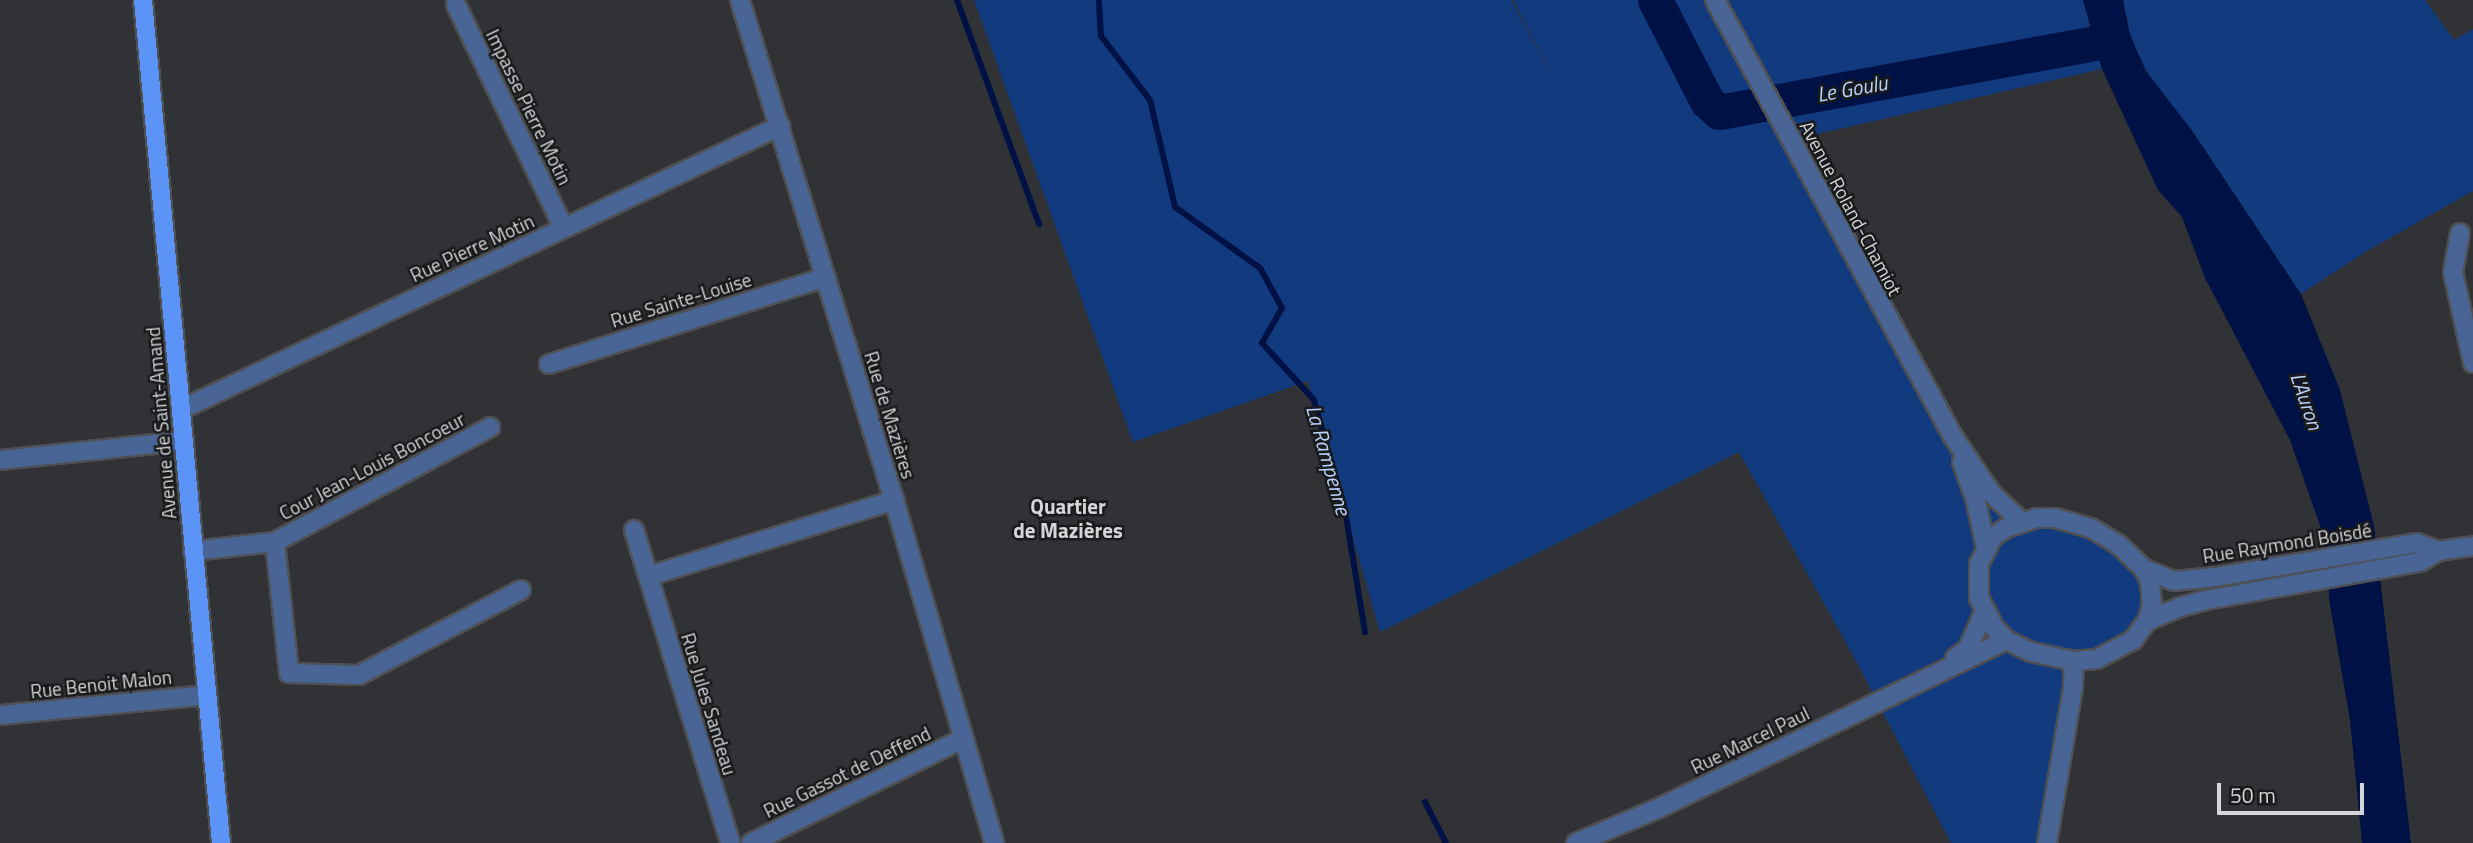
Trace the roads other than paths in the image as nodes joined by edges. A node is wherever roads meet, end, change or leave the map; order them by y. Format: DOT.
graph roads {
  1 [pos="143,0"];
  2 [pos="740,0"];
  3 [pos="1716,0"];
  4 [pos="456,5"];
  5 [pos="780,126"];
  6 [pos="564,228"];
  7 [pos="2460,233"];
  8 [pos="826,277"];
  9 [pos="2473,363"];
  10 [pos="549,364"];
  11 [pos="182,409"];
  12 [pos="490,427"];
  13 [pos="1952,435"];
  14 [pos="184,441"];
  15 [pos="0,460"];
  16 [pos="894,500"];
  17 [pos="2022,522"];
  18 [pos="634,530"];
  19 [pos="275,542"];
  20 [pos="2473,546"];
  21 [pos="1986,548"];
  22 [pos="194,551"];
  23 [pos="2438,551"];
  24 [pos="2144,569"];
  25 [pos="649,576"];
  26 [pos="521,590"];
  27 [pos="1984,612"];
  28 [pos="2147,621"];
  29 [pos="2006,640"];
  30 [pos="2074,662"];
  31 [pos="1941,669"];
  32 [pos="206,695"];
  33 [pos="0,715"];
  34 [pos="962,739"];
  35 [pos="221,843"];
  36 [pos="730,843"];
  37 [pos="751,843"];
  38 [pos="994,843"];
  39 [pos="1576,843"];
  40 [pos="2047,843"];
  1 -- 11 [label="main road, Avenue de Saint-Amand"];
  2 -- 5 [label="street, Rue de Mazières"];
  3 -- 13 [label="street, Avenue Roland-Chamiot"];
  4 -- 6 [label="street, Impasse Pierre Motin"];
  5 -- 6 [label="street, Rue Pierre Motin"];
  5 -- 8 [label="street, Rue de Mazières"];
  6 -- 11 [label="street, Rue Pierre Motin"];
  7 -- 9 [label="street"];
  8 -- 10 [label="street, Rue Sainte-Louise"];
  8 -- 16 [label="street, Rue de Mazières"];
  11 -- 14 [label="main road, Avenue de Saint-Amand"];
  12 -- 19 [label="street, Cour Jean-Louis Boncoeur"];
  13 -- 17 [label="street, Avenue Roland-Chamiot"];
  13 -- 21 [label="street, Avenue Roland-Chamiot"];
  14 -- 15 [label="street"];
  14 -- 22 [label="main road, Avenue de Saint-Amand"];
  16 -- 25 [label="street"];
  16 -- 34 [label="street, Rue de Mazières"];
  17 -- 21 [label="street"];
  17 -- 24 [label="street"];
  18 -- 25 [label="street, Rue Jules Sandeau"];
  19 -- 22 [label="street, Cour Jean-Louis Boncoeur"];
  19 -- 26 [label="street, Cour Jean-Louis Boncoeur"];
  20 -- 23 [label="street, Rue Raymond Boisdé"];
  21 -- 27 [label="street"];
  22 -- 32 [label="main road, Avenue de Saint-Amand"];
  23 -- 24 [label="street, Rue Raymond Boisdé"];
  23 -- 28 [label="street, Rue Raymond Boisdé"];
  24 -- 28 [label="street"];
  25 -- 36 [label="street, Rue Jules Sandeau"];
  27 -- 29 [label="street"];
  27 -- 31 [label="street, Rue Marcel Paul"];
  28 -- 30 [label="street"];
  29 -- 30 [label="street"];
  29 -- 31 [label="street, Rue Marcel Paul"];
  30 -- 40 [label="street"];
  31 -- 39 [label="street, Rue Marcel Paul"];
  32 -- 33 [label="street, Rue Benoit Malon"];
  32 -- 35 [label="main road, Avenue de Saint-Amand"];
  34 -- 37 [label="street, Rue Gassot de Deffend"];
  34 -- 38 [label="street, Rue de Mazières"];
}
